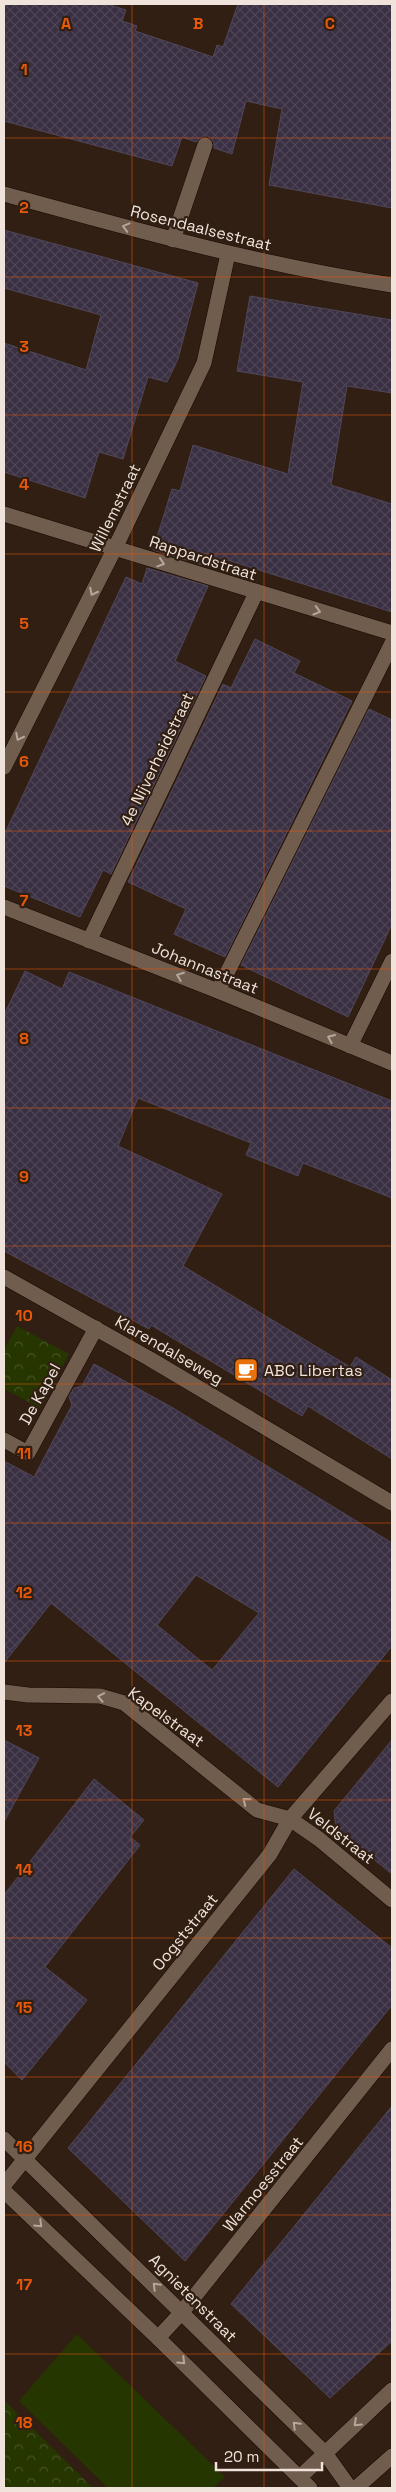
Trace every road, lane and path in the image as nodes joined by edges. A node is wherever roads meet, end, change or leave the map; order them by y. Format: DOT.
graph roads {
  1 [pos="205,144"];
  2 [pos="4,194"];
  3 [pos="173,240"];
  4 [pos="228,254"];
  5 [pos="392,285"];
  6 [pos="4,514"];
  7 [pos="115,548"];
  8 [pos="256,593"];
  9 [pos="392,633"];
  10 [pos="392,642"];
  11 [pos="4,766"];
  12 [pos="4,907"];
  13 [pos="89,941"];
  14 [pos="392,961"];
  15 [pos="218,991"];
  16 [pos="350,1046"];
  17 [pos="392,1062"];
  18 [pos="4,1277"];
  19 [pos="96,1328"];
  20 [pos="4,1440"];
  21 [pos="392,1503"];
  22 [pos="4,1692"];
  23 [pos="392,1701"];
  24 [pos="290,1819"];
  25 [pos="392,1900"];
  26 [pos="392,2049"];
  27 [pos="4,2139"];
  28 [pos="25,2160"];
  29 [pos="4,2185"];
  30 [pos="4,2191"];
  31 [pos="182,2312"];
  32 [pos="158,2338"];
  33 [pos="392,2390"];
  34 [pos="325,2453"];
  35 [pos="392,2456"];
  36 [pos="305,2483"];
  37 [pos="350,2488"];
  38 [pos="356,2488"];
  1 -- 3 [label="street"];
  3 -- 2 [label="street, Rosendaalsestraat, one-way"];
  3 -- 4 [label="street, Rosendaalsestraat"];
  4 -- 5 [label="street, Rosendaalsestraat"];
  4 -- 7 [label="street, Willemstraat"];
  6 -- 7 [label="street, Rappardstraat"];
  7 -- 8 [label="street, Rappardstraat, one-way"];
  7 -- 11 [label="street, Willemstraat, one-way"];
  8 -- 9 [label="street, Rappardstraat, one-way"];
  8 -- 13 [label="street, 4e Nijverheidstraat"];
  10 -- 15 [label="street"];
  12 -- 13 [label="street, Johannastraat"];
  15 -- 13 [label="street, Johannastraat, one-way"];
  14 -- 16 [label="street"];
  16 -- 15 [label="street, Johannastraat, one-way"];
  16 -- 17 [label="street, Johannastraat"];
  18 -- 19 [label="street, Klarendalseweg"];
  19 -- 20 [label="street, De Kapel"];
  19 -- 21 [label="street, Klarendalseweg"];
  24 -- 22 [label="street, Kapelstraat, one-way"];
  23 -- 24 [label="street, Oogststraat"];
  24 -- 25 [label="street, Veldstraat"];
  24 -- 28 [label="street, Oogststraat"];
  26 -- 31 [label="street, Warmoesstraat"];
  27 -- 28 [label="street, Agnietenstraat"];
  28 -- 29 [label="street, Oogststraat"];
  31 -- 28 [label="street, Agnietenstraat, one-way"];
  30 -- 32 [label="street, one-way"];
  31 -- 32 [label="street, Warmoesstraat"];
  34 -- 31 [label="street, Agnietenstraat, one-way"];
  32 -- 36 [label="street, one-way"];
  33 -- 34 [label="street, one-way"];
  34 -- 36 [label="street"];
  34 -- 37 [label="street, Agnietenstraat"];
  35 -- 38 [label="street"];
}
